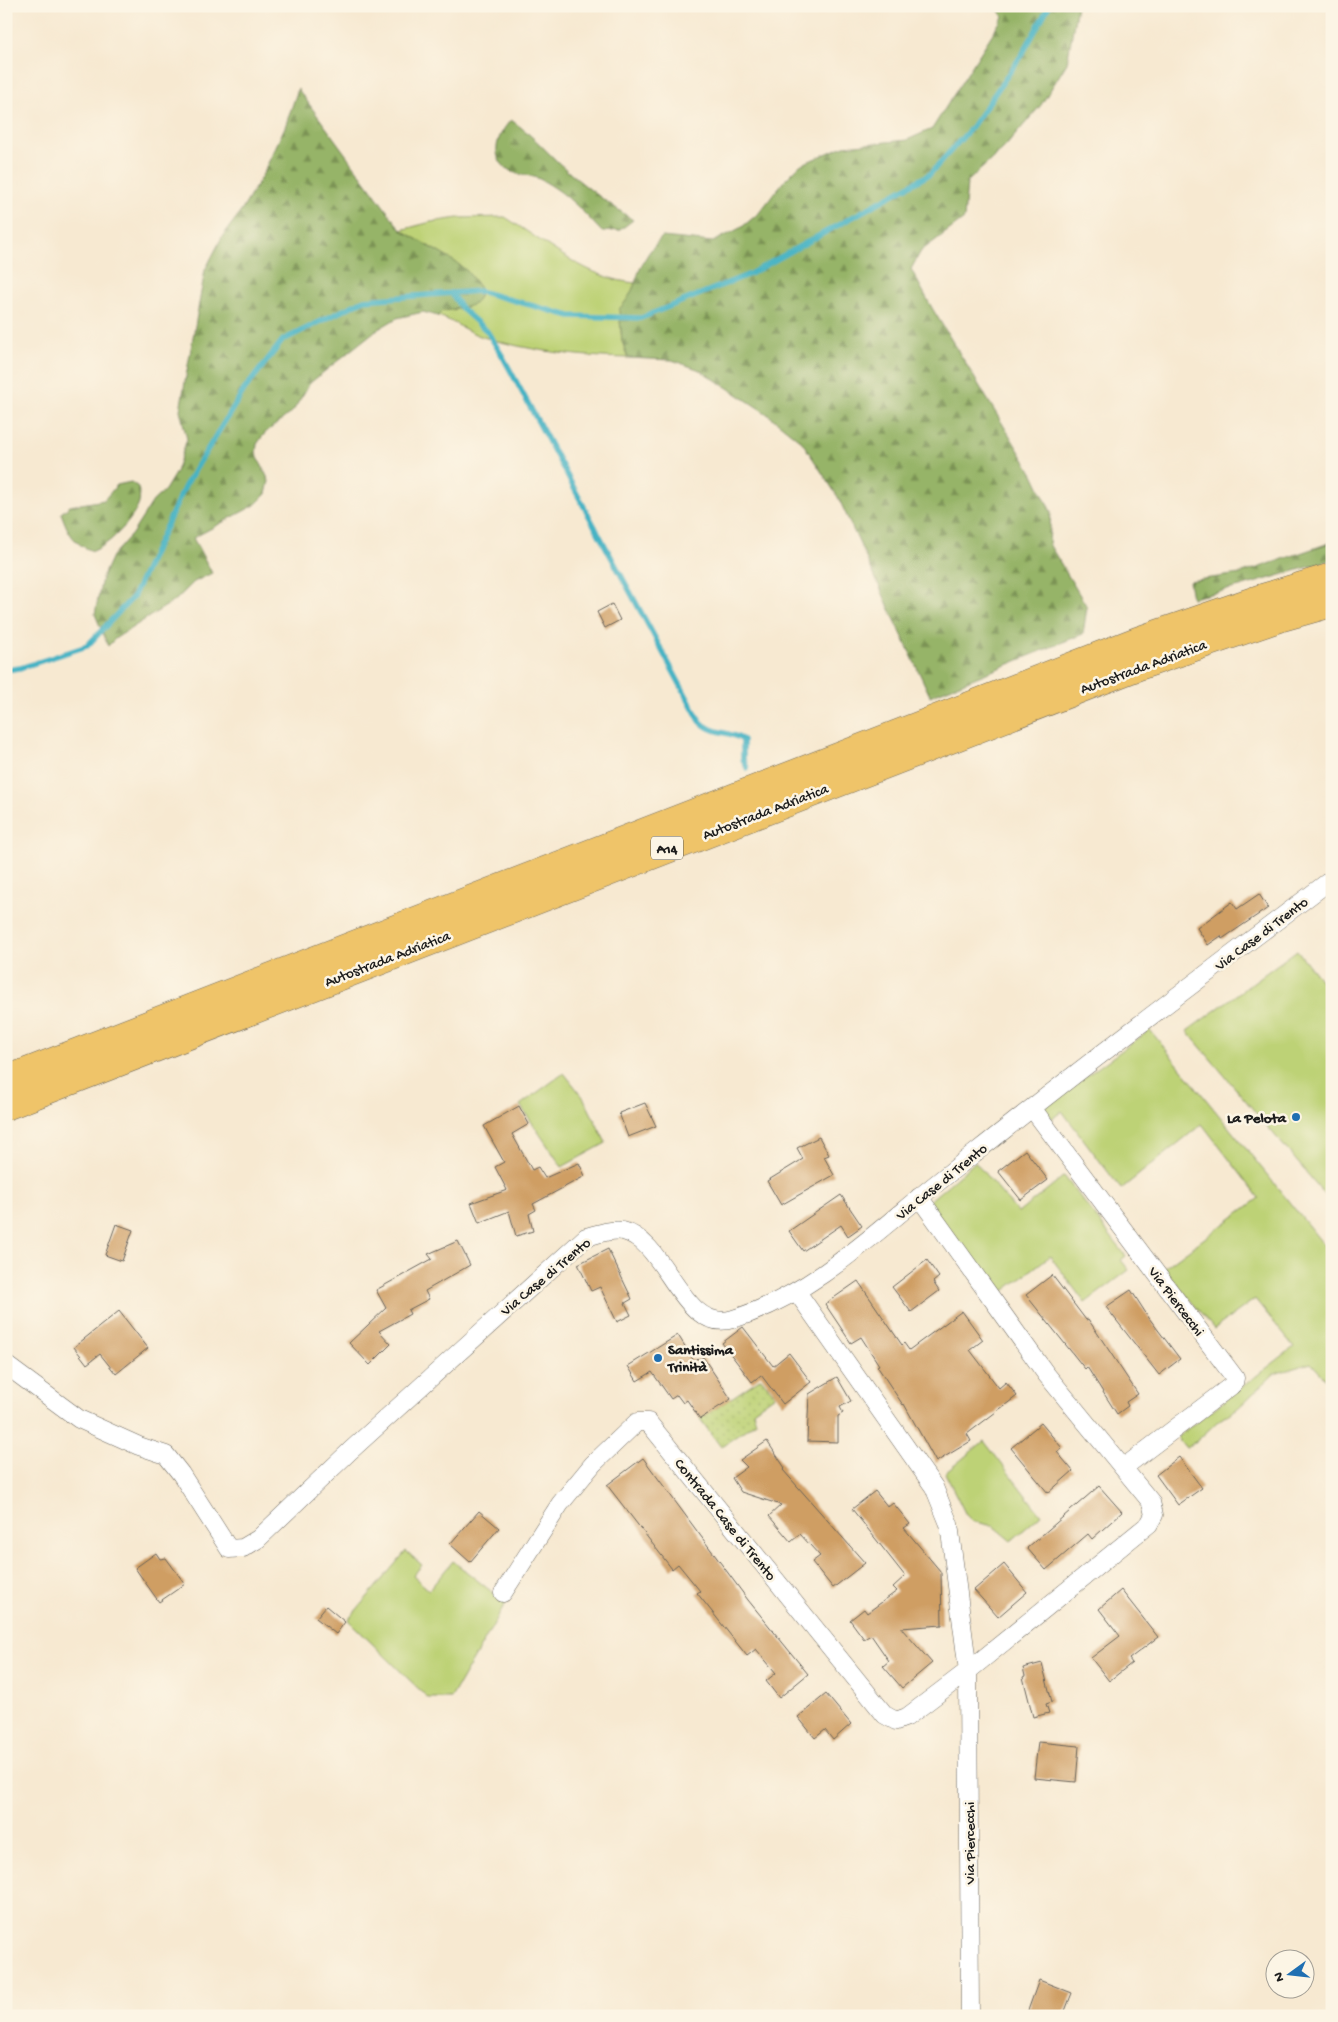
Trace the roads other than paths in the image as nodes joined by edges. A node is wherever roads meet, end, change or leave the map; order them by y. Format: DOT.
graph roads {
  1 [pos="1332,577"];
  2 [pos="1332,603"];
  3 [pos="1332,879"];
  4 [pos="6,1080"];
  5 [pos="6,1106"];
  6 [pos="1032,1108"];
  7 [pos="919,1197"];
  8 [pos="797,1292"];
  9 [pos="6,1365"];
  10 [pos="1122,1468"];
  11 [pos="503,1593"];
  12 [pos="968,1671"];
  13 [pos="970,2016"];
  1 -- 4 [label="highway, Autostrada Adriatica / A14"];
  2 -- 5 [label="highway, Autostrada Adriatica / A14"];
  3 -- 6 [label="street, Via Case di Trento"];
  6 -- 7 [label="street, Via Case di Trento"];
  6 -- 10 [label="street, Via Piercecchi"];
  7 -- 8 [label="street, Via Case di Trento"];
  7 -- 10 [label="street"];
  8 -- 9 [label="street, Via Case di Trento"];
  8 -- 12 [label="street, Via Piercecchi"];
  10 -- 12 [label="street"];
  11 -- 12 [label="street, Contrada Case di Trento"];
  12 -- 13 [label="street, Via Piercecchi"];
}
